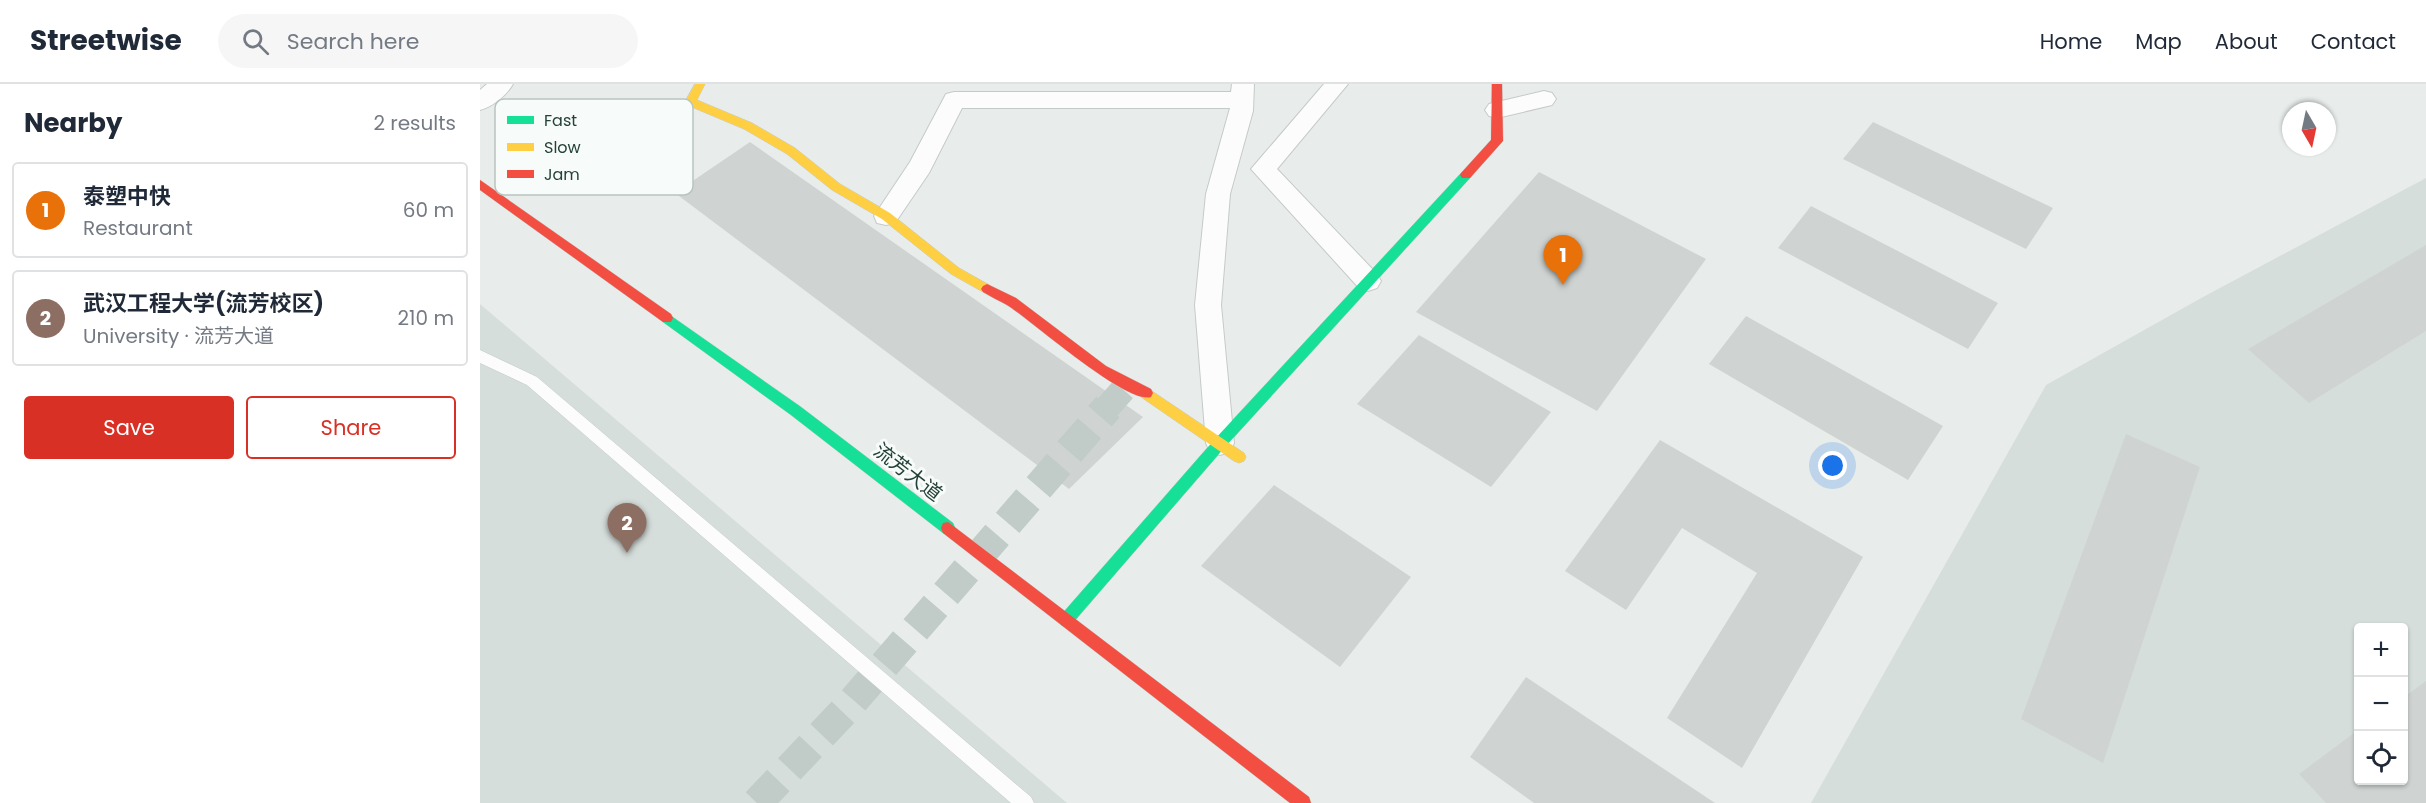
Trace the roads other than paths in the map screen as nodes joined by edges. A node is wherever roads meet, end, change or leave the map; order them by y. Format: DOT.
graph roads {
  1 [pos="502,84"];
  2 [pos="700,84"];
  3 [pos="1337,84"];
  4 [pos="1496,84"];
  5 [pos="1242,92"];
  6 [pos="692,99"];
  7 [pos="1544,99"];
  8 [pos="480,102"];
  9 [pos="693,103"];
  10 [pos="1497,110"];
  11 [pos="480,184"];
  12 [pos="495,195"];
  13 [pos="495,195"];
  14 [pos="886,216"];
  15 [pos="1368,281"];
  16 [pos="480,356"];
  17 [pos="1230,450"];
  18 [pos="1066,620"];
  19 [pos="1025,803"];
  20 [pos="1303,803"];
  1 -- 8 [label="street"];
  2 -- 6 [label="street"];
  3 -- 15 [label="street"];
  4 -- 10 [label="street"];
  5 -- 14 [label="street"];
  5 -- 17 [label="street"];
  7 -- 10 [label="street"];
  9 -- 14 [label="street"];
  10 -- 15 [label="street"];
  11 -- 13 [label="street, 流芳大道"];
  12 -- 18 [label="street, 流芳大道"];
  14 -- 17 [label="street"];
  15 -- 17 [label="street"];
  16 -- 19 [label="lane"];
  17 -- 18 [label="street"];
  18 -- 20 [label="street, 流芳大道"];
}
